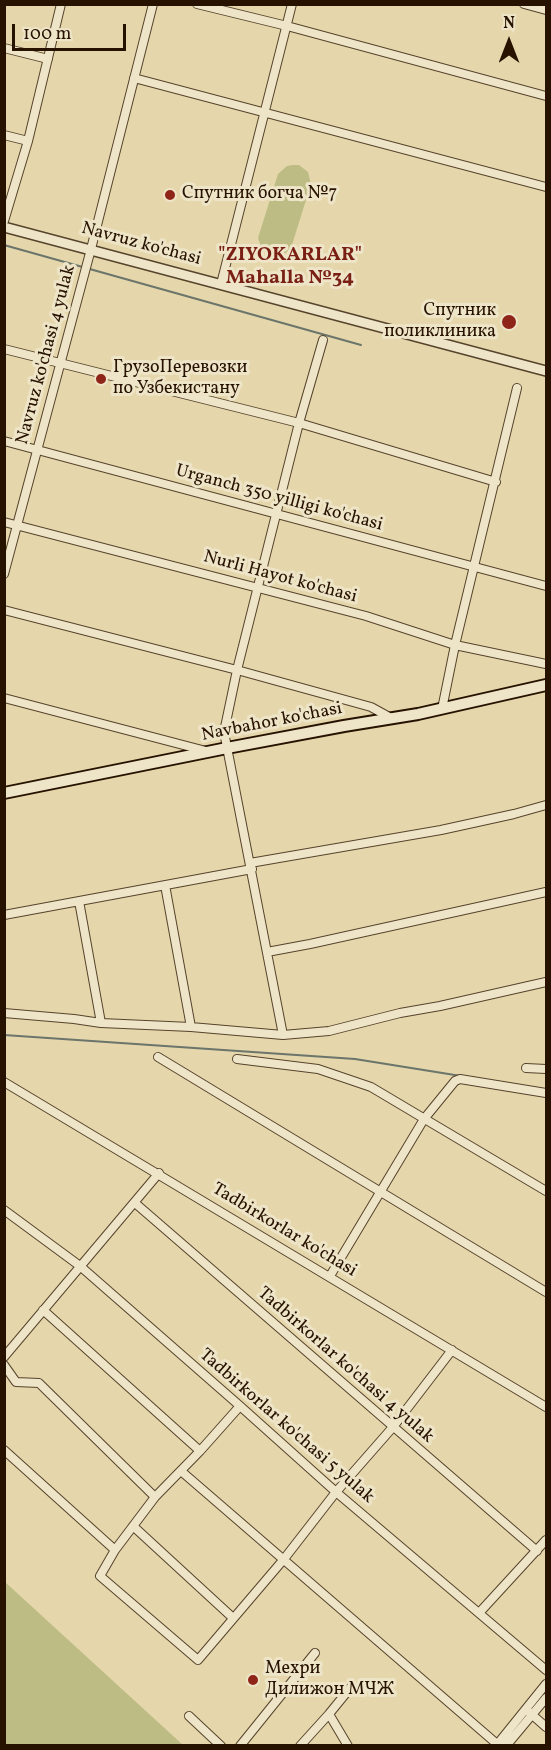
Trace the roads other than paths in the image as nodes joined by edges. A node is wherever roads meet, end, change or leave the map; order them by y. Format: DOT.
graph roads {
  1 [pos="61,4"];
  2 [pos="153,4"];
  3 [pos="197,4"];
  4 [pos="292,4"];
  5 [pos="524,4"];
  6 [pos="546,10"];
  7 [pos="287,26"];
  8 [pos="4,48"];
  9 [pos="48,59"];
  10 [pos="134,78"];
  11 [pos="546,96"];
  12 [pos="265,112"];
  13 [pos="4,135"];
  14 [pos="28,141"];
  15 [pos="546,187"];
  16 [pos="4,221"];
  17 [pos="4,226"];
  18 [pos="91,249"];
  19 [pos="221,284"];
  20 [pos="323,340"];
  21 [pos="4,349"];
  22 [pos="60,364"];
  23 [pos="546,371"];
  24 [pos="517,388"];
  25 [pos="299,423"];
  26 [pos="4,441"];
  27 [pos="38,450"];
  28 [pos="496,482"];
  29 [pos="276,514"];
  30 [pos="4,522"];
  31 [pos="17,525"];
  32 [pos="474,567"];
  33 [pos="4,574"];
  34 [pos="546,586"];
  35 [pos="257,588"];
  36 [pos="4,610"];
  37 [pos="455,645"];
  38 [pos="546,664"];
  39 [pos="237,670"];
  40 [pos="546,685"];
  41 [pos="4,699"];
  42 [pos="442,709"];
  43 [pos="391,718"];
  44 [pos="227,748"];
  45 [pos="207,752"];
  46 [pos="4,793"];
  47 [pos="546,805"];
  48 [pos="251,866"];
  49 [pos="165,885"];
  50 [pos="546,892"];
  51 [pos="79,901"];
  52 [pos="4,915"];
  53 [pos="267,952"];
  54 [pos="546,982"];
  55 [pos="4,1013"];
  56 [pos="101,1023"];
  57 [pos="191,1027"];
  58 [pos="283,1035"];
  59 [pos="158,1056"];
  60 [pos="237,1059"];
  61 [pos="526,1068"];
  62 [pos="546,1069"];
  63 [pos="4,1082"];
  64 [pos="546,1092"];
  65 [pos="424,1119"];
  66 [pos="159,1173"];
  67 [pos="381,1191"];
  68 [pos="546,1191"];
  69 [pos="135,1203"];
  70 [pos="5,1212"];
  71 [pos="80,1266"];
  72 [pos="330,1276"];
  73 [pos="546,1292"];
  74 [pos="43,1310"];
  75 [pos="452,1350"];
  76 [pos="4,1357"];
  77 [pos="4,1365"];
  78 [pos="240,1406"];
  79 [pos="546,1407"];
  80 [pos="393,1427"];
  81 [pos="4,1450"];
  82 [pos="200,1451"];
  83 [pos="181,1471"];
  84 [pos="336,1492"];
  85 [pos="155,1497"];
  86 [pos="133,1526"];
  87 [pos="546,1540"];
  88 [pos="115,1550"];
  89 [pos="537,1551"];
  90 [pos="284,1559"];
  91 [pos="478,1613"];
  92 [pos="233,1618"];
  93 [pos="315,1653"];
  94 [pos="546,1670"];
  95 [pos="546,1684"];
  96 [pos="351,1687"];
  97 [pos="546,1698"];
  98 [pos="529,1712"];
  99 [pos="329,1714"];
  100 [pos="189,1716"];
  101 [pos="546,1726"];
  102 [pos="496,1745"];
  103 [pos="221,1746"];
  104 [pos="240,1746"];
  105 [pos="300,1746"];
  106 [pos="348,1746"];
  107 [pos="506,1746"];
  1 -- 9 [label="street"];
  2 -- 10 [label="street, Navruz ko'chasi 4 yulak"];
  3 -- 7 [label="street"];
  4 -- 7 [label="street"];
  5 -- 6 [label="street"];
  7 -- 11 [label="street"];
  7 -- 12 [label="street"];
  8 -- 9 [label="street"];
  9 -- 14 [label="street"];
  10 -- 12 [label="street"];
  10 -- 18 [label="street, Navruz ko'chasi 4 yulak"];
  12 -- 15 [label="street"];
  12 -- 19 [label="street"];
  13 -- 14 [label="street"];
  14 -- 16 [label="street"];
  17 -- 18 [label="street, Navruz ko'chasi"];
  18 -- 19 [label="street, Navruz ko'chasi"];
  18 -- 22 [label="street, Navruz ko'chasi 4 yulak"];
  19 -- 23 [label="street, Navruz ko'chasi"];
  20 -- 25 [label="street"];
  21 -- 22 [label="street"];
  22 -- 25 [label="street"];
  22 -- 27 [label="street, Navruz ko'chasi 4 yulak"];
  24 -- 28 [label="street"];
  25 -- 28 [label="street"];
  25 -- 29 [label="street"];
  26 -- 27 [label="street, Urganch 350 yilligi ko'chasi"];
  27 -- 29 [label="street, Urganch 350 yilligi ko'chasi"];
  27 -- 31 [label="street, Navruz ko'chasi 4 yulak"];
  28 -- 32 [label="street"];
  29 -- 32 [label="street, Urganch 350 yilligi ko'chasi"];
  29 -- 35 [label="street"];
  30 -- 31 [label="street, Nurli Hayot ko'chasi"];
  31 -- 33 [label="street, Navruz ko'chasi 4 yulak"];
  31 -- 35 [label="street, Nurli Hayot ko'chasi"];
  32 -- 34 [label="street, Urganch 350 yilligi ko'chasi"];
  32 -- 37 [label="street"];
  35 -- 37 [label="street, Nurli Hayot ko'chasi"];
  35 -- 39 [label="street"];
  36 -- 39 [label="street"];
  37 -- 38 [label="street, Nurli Hayot ko'chasi"];
  37 -- 42 [label="street"];
  39 -- 43 [label="street"];
  39 -- 44 [label="street"];
  40 -- 42 [label="main road, Navbahor ko'chasi"];
  41 -- 45 [label="street"];
  42 -- 43 [label="main road, Navbahor ko'chasi"];
  43 -- 44 [label="main road, Navbahor ko'chasi"];
  44 -- 45 [label="main road, Navbahor ko'chasi"];
  44 -- 48 [label="street"];
  45 -- 46 [label="main road, Navbahor ko'chasi"];
  47 -- 48 [label="street"];
  48 -- 49 [label="street"];
  48 -- 53 [label="street"];
  49 -- 51 [label="street"];
  49 -- 57 [label="street"];
  50 -- 53 [label="street"];
  51 -- 52 [label="street"];
  51 -- 56 [label="street"];
  53 -- 58 [label="street"];
  54 -- 58 [label="street"];
  55 -- 56 [label="street"];
  56 -- 57 [label="street"];
  57 -- 58 [label="street"];
  59 -- 67 [label="street"];
  60 -- 65 [label="street"];
  61 -- 62 [label="street"];
  63 -- 66 [label="street, Tadbirkorlar ko'chasi"];
  64 -- 65 [label="street"];
  65 -- 67 [label="street"];
  65 -- 68 [label="street"];
  66 -- 69 [label="street"];
  66 -- 72 [label="street, Tadbirkorlar ko'chasi"];
  67 -- 72 [label="street"];
  67 -- 73 [label="street"];
  69 -- 71 [label="street"];
  69 -- 80 [label="street, Tadbirkorlar ko'chasi 4 yulak"];
  70 -- 71 [label="street, Tadbirkorlar ko'chasi 5 yulak"];
  71 -- 74 [label="street"];
  71 -- 78 [label="street, Tadbirkorlar ko'chasi 5 yulak"];
  72 -- 75 [label="street, Tadbirkorlar ko'chasi"];
  74 -- 76 [label="street"];
  74 -- 82 [label="street"];
  75 -- 79 [label="street, Tadbirkorlar ko'chasi"];
  75 -- 80 [label="street"];
  77 -- 85 [label="street"];
  78 -- 82 [label="street"];
  78 -- 84 [label="street, Tadbirkorlar ko'chasi 5 yulak"];
  80 -- 84 [label="street"];
  80 -- 89 [label="street, Tadbirkorlar ko'chasi 4 yulak"];
  81 -- 88 [label="street"];
  82 -- 83 [label="street"];
  83 -- 85 [label="street"];
  83 -- 90 [label="street"];
  84 -- 90 [label="street"];
  84 -- 91 [label="street, Tadbirkorlar ko'chasi 5 yulak"];
  85 -- 86 [label="street"];
  86 -- 88 [label="street"];
  86 -- 92 [label="street"];
  87 -- 89 [label="street"];
  88 -- 92 [label="street"];
  89 -- 91 [label="street"];
  90 -- 92 [label="street"];
  90 -- 102 [label="street"];
  91 -- 94 [label="street, Tadbirkorlar ko'chasi 5 yulak"];
  93 -- 104 [label="street"];
  95 -- 98 [label="street"];
  96 -- 99 [label="street"];
  97 -- 98 [label="street"];
  98 -- 101 [label="street"];
  98 -- 102 [label="street"];
  98 -- 107 [label="street"];
  99 -- 105 [label="street"];
  99 -- 106 [label="street"];
  100 -- 103 [label="street"];
}
